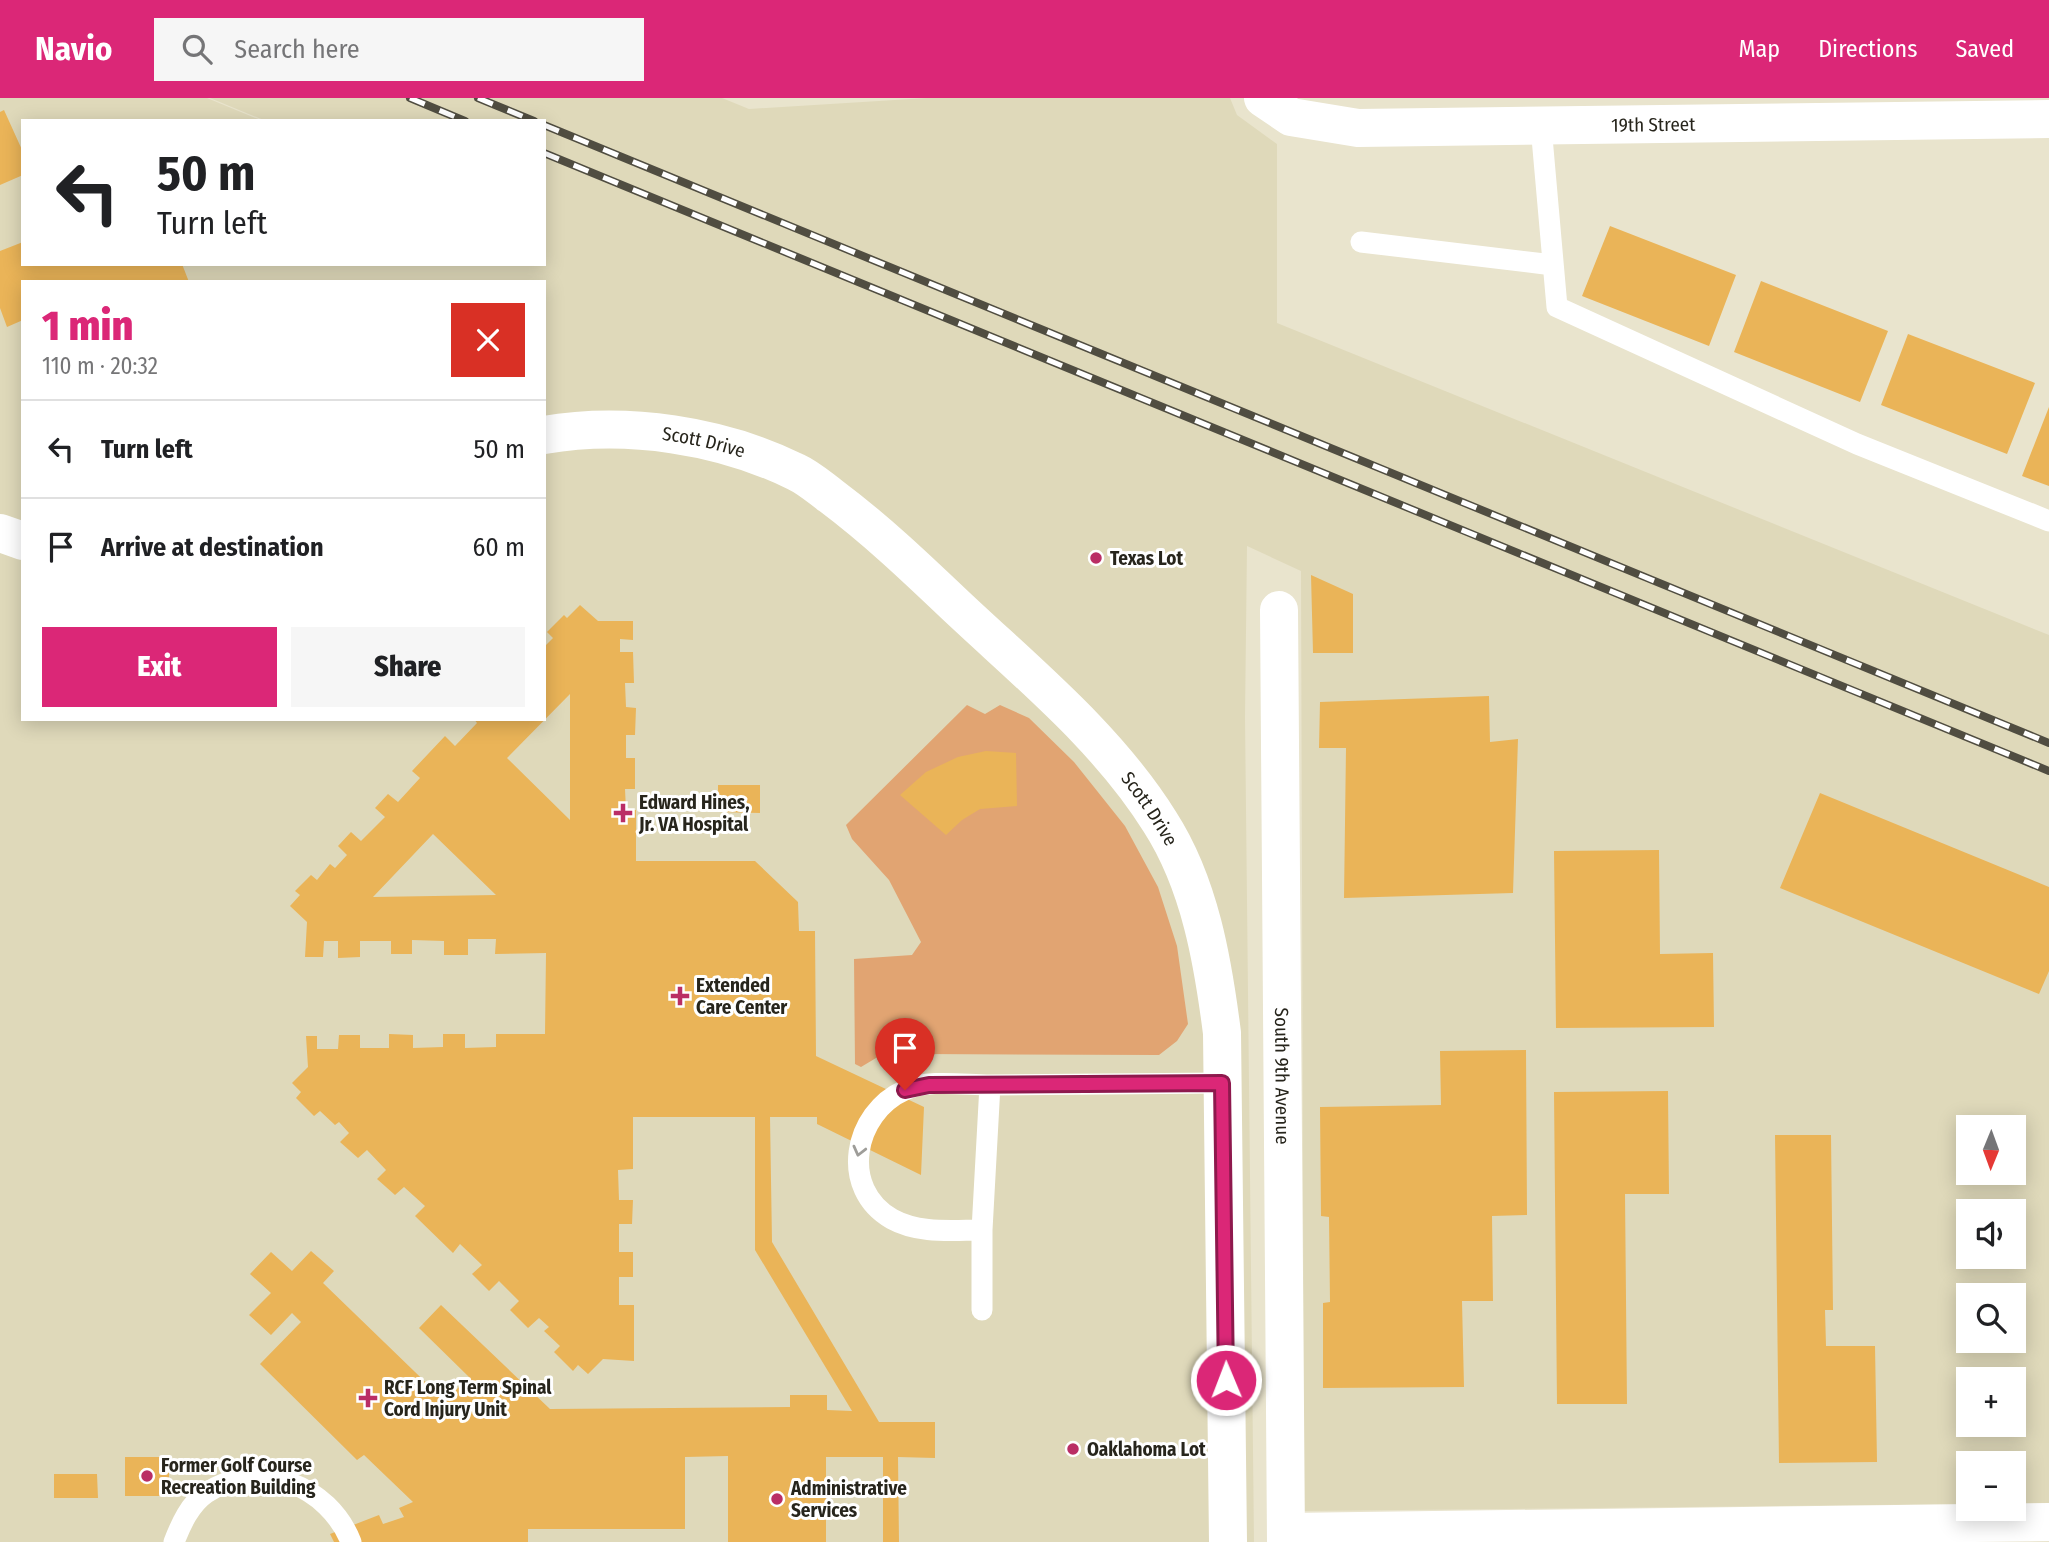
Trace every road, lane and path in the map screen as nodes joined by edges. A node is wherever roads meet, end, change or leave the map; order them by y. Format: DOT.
graph roads {
  1 [pos="1264,99"];
  2 [pos="1821,111"];
  3 [pos="2049,119"];
  4 [pos="1541,126"];
  5 [pos="1361,242"];
  6 [pos="1553,265"];
  7 [pos="546,435"];
  8 [pos="2049,521"];
  9 [pos="0,533"];
  10 [pos="21,540"];
  11 [pos="1279,610"];
  12 [pos="1222,1083"];
  13 [pos="990,1085"];
  14 [pos="982,1230"];
  15 [pos="982,1310"];
  16 [pos="2049,1522"];
  17 [pos="1831,1534"];
  18 [pos="1286,1537"];
  19 [pos="174,1542"];
  20 [pos="351,1542"];
  21 [pos="1228,1542"];
  1 -- 4 [label="street, 19th Street"];
  2 -- 3 [label="street, 19th Street"];
  2 -- 4 [label="street, 19th Street"];
  4 -- 6 [label="lane"];
  5 -- 6 [label="lane"];
  6 -- 8 [label="lane"];
  7 -- 12 [label="street, Scott Drive"];
  9 -- 10 [label="street"];
  11 -- 18 [label="street, South 9th Avenue"];
  12 -- 13 [label="lane"];
  12 -- 21 [label="street, Scott Drive"];
  13 -- 14 [label="lane"];
  13 -- 14 [label="lane, one-way"];
  14 -- 15 [label="lane"];
  16 -- 17 [label="street"];
  17 -- 18 [label="street"];
  19 -- 20 [label="lane"];
}
